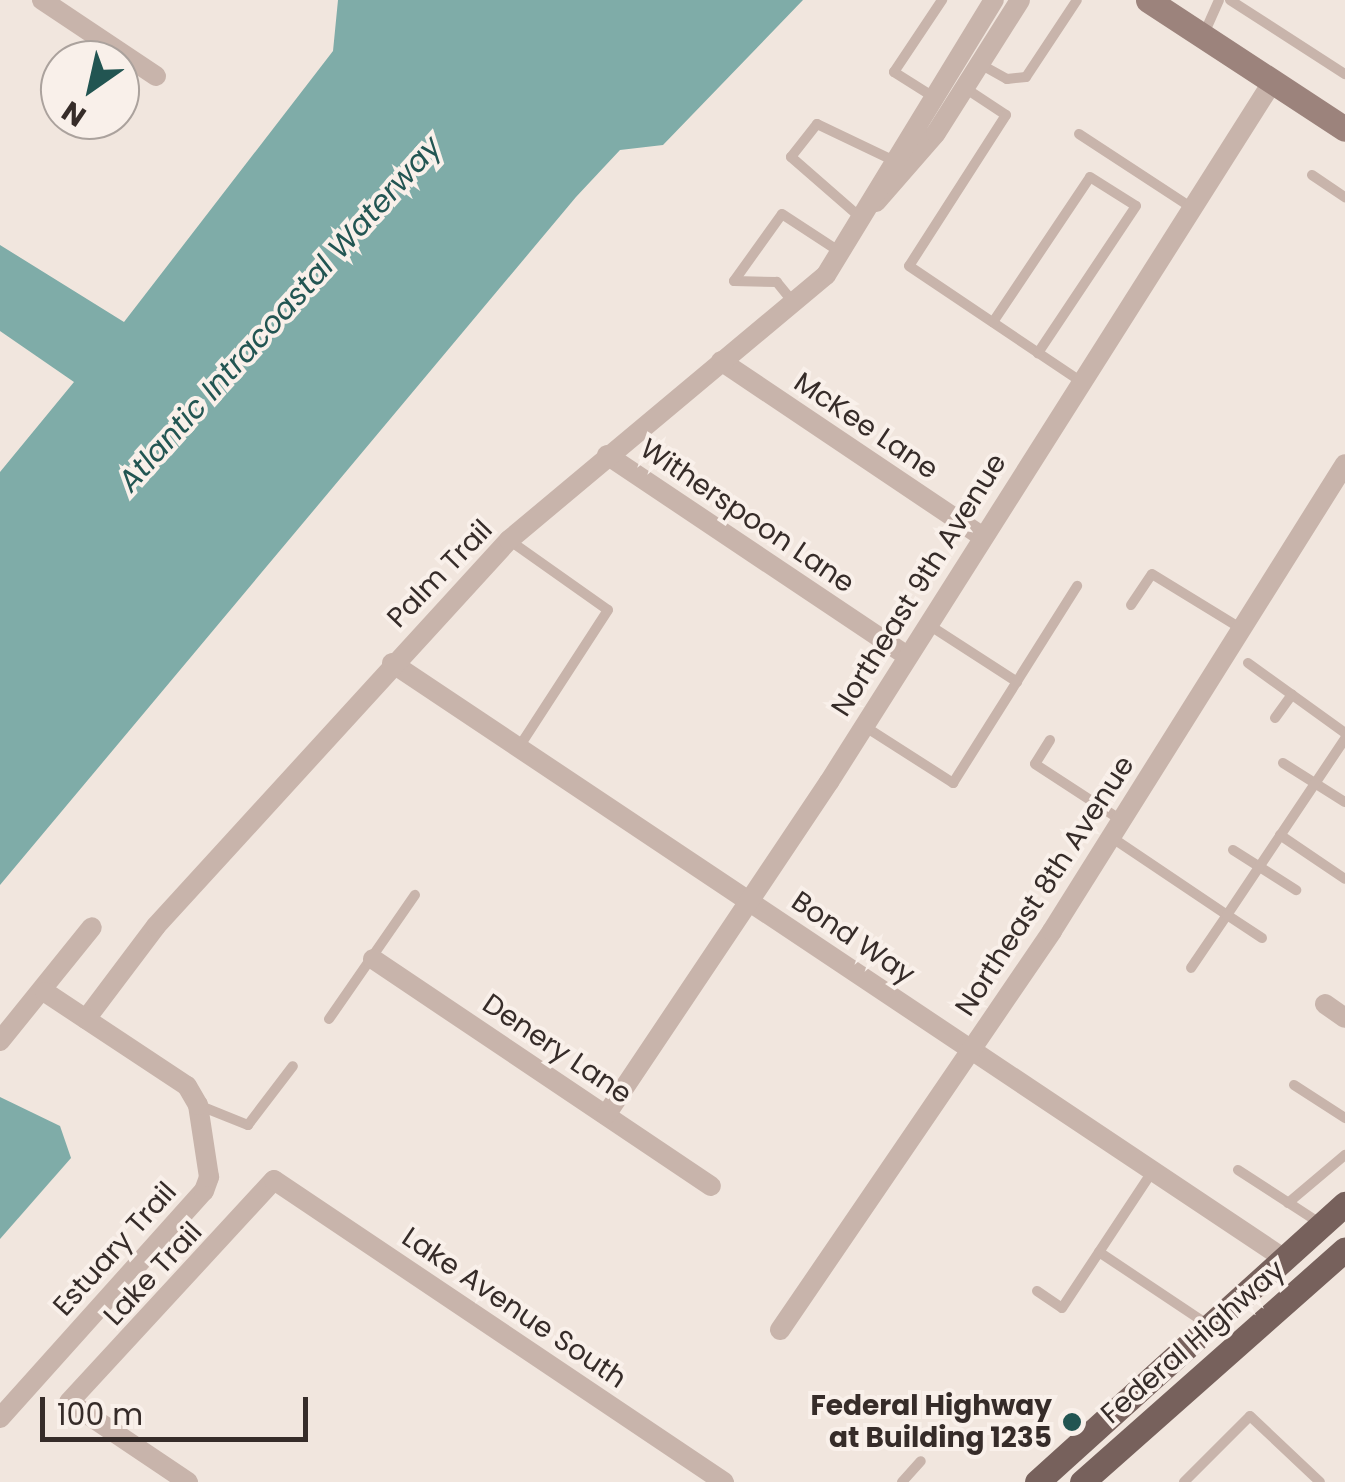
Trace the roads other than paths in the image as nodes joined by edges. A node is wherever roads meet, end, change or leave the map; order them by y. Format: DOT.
graph roads {
  1 [pos="42,0"];
  2 [pos="942,0"];
  3 [pos="994,0"];
  4 [pos="1020,0"];
  5 [pos="1077,0"];
  6 [pos="1148,0"];
  7 [pos="1220,0"];
  8 [pos="1230,0"];
  9 [pos="1203,36"];
  10 [pos="980,64"];
  11 [pos="1345,74"];
  12 [pos="156,76"];
  13 [pos="1273,81"];
  14 [pos="965,88"];
  15 [pos="932,96"];
  16 [pos="1344,127"];
  17 [pos="1079,134"];
  18 [pos="892,160"];
  19 [pos="1312,175"];
  20 [pos="1345,197"];
  21 [pos="1192,208"];
  22 [pos="867,213"];
  23 [pos="841,253"];
  24 [pos="794,302"];
  25 [pos="993,322"];
  26 [pos="1038,352"];
  27 [pos="721,361"];
  28 [pos="1080,381"];
  29 [pos="607,455"];
  30 [pos="1345,464"];
  31 [pos="981,536"];
  32 [pos="509,540"];
  33 [pos="1077,586"];
  34 [pos="1131,605"];
  35 [pos="926,623"];
  36 [pos="1240,628"];
  37 [pos="906,656"];
  38 [pos="392,663"];
  39 [pos="1248,664"];
  40 [pos="1017,682"];
  41 [pos="1292,695"];
  42 [pos="1276,718"];
  43 [pos="864,725"];
  44 [pos="1345,736"];
  45 [pos="1050,740"];
  46 [pos="518,747"];
  47 [pos="1282,763"];
  48 [pos="1315,783"];
  49 [pos="1345,802"];
  50 [pos="1116,828"];
  51 [pos="1280,835"];
  52 [pos="1233,850"];
  53 [pos="1260,866"];
  54 [pos="1345,878"];
  55 [pos="1296,890"];
  56 [pos="415,895"];
  57 [pos="749,902"];
  58 [pos="1227,915"];
  59 [pos="92,926"];
  60 [pos="1262,938"];
  61 [pos="373,959"];
  62 [pos="1191,968"];
  63 [pos="45,992"];
  64 [pos="1325,1004"];
  65 [pos="1345,1018"];
  66 [pos="86,1019"];
  67 [pos="329,1019"];
  68 [pos="0,1041"];
  69 [pos="972,1050"];
  70 [pos="293,1066"];
  71 [pos="1294,1085"];
  72 [pos="198,1106"];
  73 [pos="606,1115"];
  74 [pos="1345,1118"];
  75 [pos="1345,1155"];
  76 [pos="1238,1170"];
  77 [pos="1153,1171"];
  78 [pos="274,1180"];
  79 [pos="712,1186"];
  80 [pos="1288,1203"];
  81 [pos="1345,1204"];
  82 [pos="1322,1224"];
  83 [pos="1345,1249"];
  84 [pos="1099,1252"];
  85 [pos="1283,1258"];
  86 [pos="1037,1291"];
  87 [pos="1208,1324"];
  88 [pos="780,1330"];
  89 [pos="0,1418"];
  90 [pos="920,1461"];
  91 [pos="188,1482"];
  92 [pos="724,1482"];
  93 [pos="902,1482"];
  94 [pos="1037,1482"];
  95 [pos="1082,1482"];
  96 [pos="1184,1482"];
  97 [pos="1320,1482"];
  1 -- 12 [label="street"];
  2 -- 15 [label="lane"];
  3 -- 15 [label="street, Palm Trail"];
  4 -- 10 [label="street, Palm Trail"];
  5 -- 10 [label="lane"];
  6 -- 9 [label="street"];
  7 -- 9 [label="lane"];
  8 -- 11 [label="lane"];
  9 -- 13 [label="street"];
  10 -- 14 [label="street, Palm Trail"];
  13 -- 16 [label="street"];
  13 -- 21 [label="street, Northeast 9th Avenue"];
  14 -- 22 [label="street, Palm Trail"];
  14 -- 25 [label="lane"];
  15 -- 18 [label="street, Palm Trail"];
  17 -- 21 [label="lane"];
  18 -- 22 [label="street, Palm Trail"];
  18 -- 22 [label="lane"];
  19 -- 20 [label="lane"];
  21 -- 28 [label="street, Northeast 9th Avenue"];
  22 -- 23 [label="street, Palm Trail"];
  23 -- 24 [label="street, Palm Trail"];
  23 -- 24 [label="lane"];
  24 -- 27 [label="street, Palm Trail"];
  25 -- 26 [label="lane"];
  25 -- 26 [label="lane"];
  26 -- 28 [label="lane"];
  27 -- 29 [label="street, Palm Trail"];
  27 -- 31 [label="street, McKee Lane"];
  28 -- 31 [label="street, Northeast 9th Avenue"];
  29 -- 32 [label="street, Palm Trail"];
  29 -- 37 [label="street, Witherspoon Lane"];
  30 -- 36 [label="street, Northeast 8th Avenue"];
  31 -- 35 [label="street, Northeast 9th Avenue"];
  32 -- 38 [label="street, Palm Trail"];
  32 -- 46 [label="lane"];
  33 -- 40 [label="lane"];
  34 -- 36 [label="lane"];
  35 -- 37 [label="street, Northeast 9th Avenue"];
  35 -- 40 [label="lane"];
  36 -- 50 [label="street, Northeast 8th Avenue"];
  37 -- 43 [label="street, Northeast 9th Avenue"];
  38 -- 46 [label="street, Bond Way"];
  38 -- 66 [label="street, Palm Trail"];
  39 -- 41 [label="lane"];
  40 -- 43 [label="lane"];
  41 -- 42 [label="lane"];
  41 -- 44 [label="lane"];
  43 -- 57 [label="street, Northeast 9th Avenue"];
  44 -- 48 [label="lane"];
  45 -- 50 [label="lane"];
  46 -- 57 [label="street, Bond Way"];
  47 -- 48 [label="lane"];
  48 -- 49 [label="lane"];
  48 -- 51 [label="lane"];
  50 -- 58 [label="lane"];
  50 -- 69 [label="street, Northeast 8th Avenue"];
  51 -- 53 [label="lane"];
  51 -- 54 [label="lane"];
  52 -- 53 [label="lane"];
  53 -- 55 [label="lane"];
  53 -- 58 [label="lane"];
  56 -- 61 [label="lane"];
  57 -- 69 [label="street, Bond Way"];
  57 -- 73 [label="street, Northeast 9th Avenue"];
  58 -- 60 [label="lane"];
  58 -- 62 [label="lane"];
  59 -- 63 [label="street"];
  61 -- 67 [label="lane"];
  61 -- 73 [label="street, Denery Lane"];
  63 -- 66 [label="street"];
  63 -- 68 [label="street"];
  64 -- 65 [label="street"];
  66 -- 72 [label="street"];
  69 -- 77 [label="street, Bond Way"];
  69 -- 88 [label="street, Northeast 8th Avenue"];
  70 -- 72 [label="lane"];
  71 -- 74 [label="lane"];
  72 -- 89 [label="street, Estuary Trail"];
  73 -- 79 [label="street, Denery Lane"];
  75 -- 80 [label="lane"];
  76 -- 80 [label="lane"];
  77 -- 84 [label="lane"];
  77 -- 85 [label="street, Bond Way"];
  78 -- 91 [label="street, Lake Trail"];
  78 -- 92 [label="street, Lake Avenue South"];
  80 -- 82 [label="lane"];
  81 -- 82 [label="main road, Federal Highway"];
  82 -- 85 [label="main road, Federal Highway"];
  83 -- 95 [label="main road, Federal Highway"];
  84 -- 86 [label="lane"];
  84 -- 87 [label="lane"];
  85 -- 87 [label="main road, Federal Highway"];
  87 -- 94 [label="main road, Federal Highway"];
  90 -- 93 [label="lane"];
  96 -- 97 [label="lane"];
}
